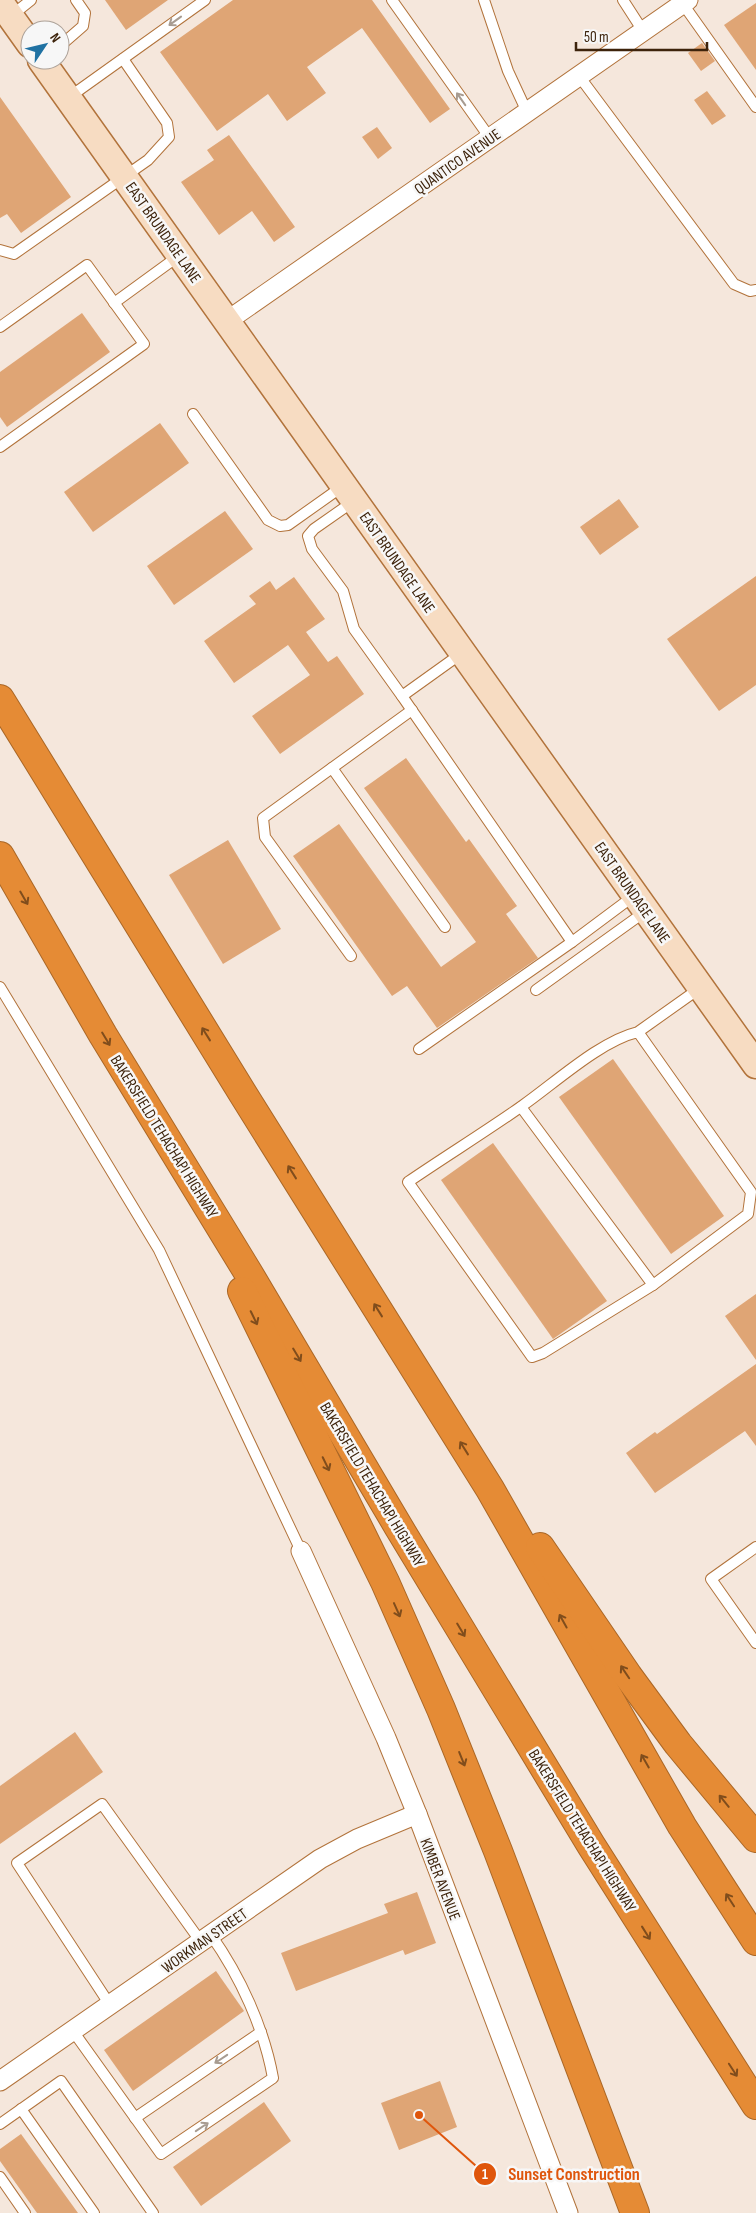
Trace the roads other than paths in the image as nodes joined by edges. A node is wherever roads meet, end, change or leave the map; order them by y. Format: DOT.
graph roads {
  1 [pos="31,0"];
  2 [pos="76,0"];
  3 [pos="205,0"];
  4 [pos="392,0"];
  5 [pos="484,0"];
  6 [pos="623,0"];
  7 [pos="685,2"];
  8 [pos="5,9"];
  9 [pos="20,27"];
  10 [pos="643,31"];
  11 [pos="70,35"];
  12 [pos="123,59"];
  13 [pos="52,70"];
  14 [pos="579,76"];
  15 [pos="68,98"];
  16 [pos="756,107"];
  17 [pos="528,112"];
  18 [pos="490,138"];
  19 [pos="124,176"];
  20 [pos="0,250"];
  21 [pos="180,255"];
  22 [pos="756,290"];
  23 [pos="114,303"];
  24 [pos="227,321"];
  25 [pos="0,327"];
  26 [pos="193,414"];
  27 [pos="0,447"];
  28 [pos="349,493"];
  29 [pos="463,653"];
  30 [pos="402,696"];
  31 [pos="0,699"];
  32 [pos="412,710"];
  33 [pos="332,768"];
  34 [pos="0,856"];
  35 [pos="641,903"];
  36 [pos="445,927"];
  37 [pos="572,942"];
  38 [pos="352,956"];
  39 [pos="0,987"];
  40 [pos="701,987"];
  41 [pos="536,990"];
  42 [pos="638,1032"];
  43 [pos="419,1049"];
  44 [pos="756,1065"];
  45 [pos="521,1107"];
  46 [pos="753,1190"];
  47 [pos="218,1223"];
  48 [pos="653,1285"];
  49 [pos="490,1489"];
  50 [pos="756,1546"];
  51 [pos="301,1551"];
  52 [pos="756,1643"];
  53 [pos="417,1814"];
  54 [pos="756,1838"];
  55 [pos="206,1938"];
  56 [pos="756,1941"];
  57 [pos="110,2005"];
  58 [pos="73,2031"];
  59 [pos="261,2032"];
  60 [pos="0,2081"];
  61 [pos="756,2105"];
  62 [pos="21,2110"];
  63 [pos="136,2118"];
  64 [pos="0,2124"];
  65 [pos="0,2177"];
  66 [pos="25,2213"];
  67 [pos="94,2213"];
  68 [pos="153,2213"];
  69 [pos="568,2213"];
  70 [pos="635,2213"];
  1 -- 8 [label="lane"];
  2 -- 11 [label="lane"];
  3 -- 12 [label="lane, one-way"];
  18 -- 4 [label="lane, one-way"];
  5 -- 17 [label="lane"];
  6 -- 10 [label="lane"];
  7 -- 10 [label="street, QUANTICO AVENUE"];
  7 -- 16 [label="lane"];
  8 -- 9 [label="main road, EAST BRUNDAGE LANE"];
  10 -- 14 [label="street, QUANTICO AVENUE"];
  12 -- 15 [label="lane"];
  12 -- 19 [label="lane"];
  13 -- 15 [label="main road, EAST BRUNDAGE LANE"];
  14 -- 17 [label="street, QUANTICO AVENUE"];
  14 -- 22 [label="lane"];
  15 -- 19 [label="main road, EAST BRUNDAGE LANE"];
  17 -- 18 [label="street, QUANTICO AVENUE"];
  18 -- 24 [label="street, QUANTICO AVENUE"];
  19 -- 20 [label="lane"];
  19 -- 21 [label="main road, EAST BRUNDAGE LANE"];
  21 -- 23 [label="lane"];
  21 -- 24 [label="main road, EAST BRUNDAGE LANE"];
  23 -- 25 [label="lane"];
  23 -- 27 [label="lane"];
  24 -- 28 [label="main road, EAST BRUNDAGE LANE"];
  26 -- 28 [label="lane"];
  28 -- 29 [label="main road, EAST BRUNDAGE LANE"];
  28 -- 30 [label="lane"];
  29 -- 30 [label="lane"];
  29 -- 35 [label="main road, EAST BRUNDAGE LANE"];
  30 -- 32 [label="lane"];
  49 -- 31 [label="highway, one-way"];
  32 -- 33 [label="lane"];
  32 -- 37 [label="lane"];
  33 -- 36 [label="lane"];
  33 -- 38 [label="lane"];
  34 -- 47 [label="highway, BAKERSFIELD TEHACHAPI HIGHWAY, one-way"];
  35 -- 37 [label="lane"];
  35 -- 40 [label="main road, EAST BRUNDAGE LANE"];
  35 -- 41 [label="lane"];
  37 -- 43 [label="lane"];
  39 -- 51 [label="lane"];
  40 -- 42 [label="lane"];
  40 -- 44 [label="main road, EAST BRUNDAGE LANE"];
  42 -- 45 [label="lane"];
  42 -- 46 [label="lane"];
  45 -- 48 [label="lane"];
  45 -- 48 [label="lane"];
  46 -- 48 [label="lane"];
  47 -- 61 [label="highway, BAKERSFIELD TEHACHAPI HIGHWAY, one-way"];
  47 -- 70 [label="highway, one-way"];
  54 -- 49 [label="highway, one-way"];
  56 -- 49 [label="highway, one-way"];
  50 -- 52 [label="lane"];
  51 -- 53 [label="street, KIMBER AVENUE"];
  53 -- 55 [label="street, WORKMAN STREET"];
  53 -- 69 [label="street, KIMBER AVENUE"];
  55 -- 57 [label="street, WORKMAN STREET"];
  55 -- 57 [label="lane"];
  55 -- 59 [label="lane"];
  57 -- 58 [label="street, WORKMAN STREET"];
  58 -- 60 [label="street, WORKMAN STREET"];
  58 -- 63 [label="lane"];
  59 -- 63 [label="lane, one-way"];
  63 -- 59 [label="lane, one-way"];
  62 -- 64 [label="lane"];
  62 -- 67 [label="lane"];
  62 -- 68 [label="lane"];
  65 -- 66 [label="lane"];
}
